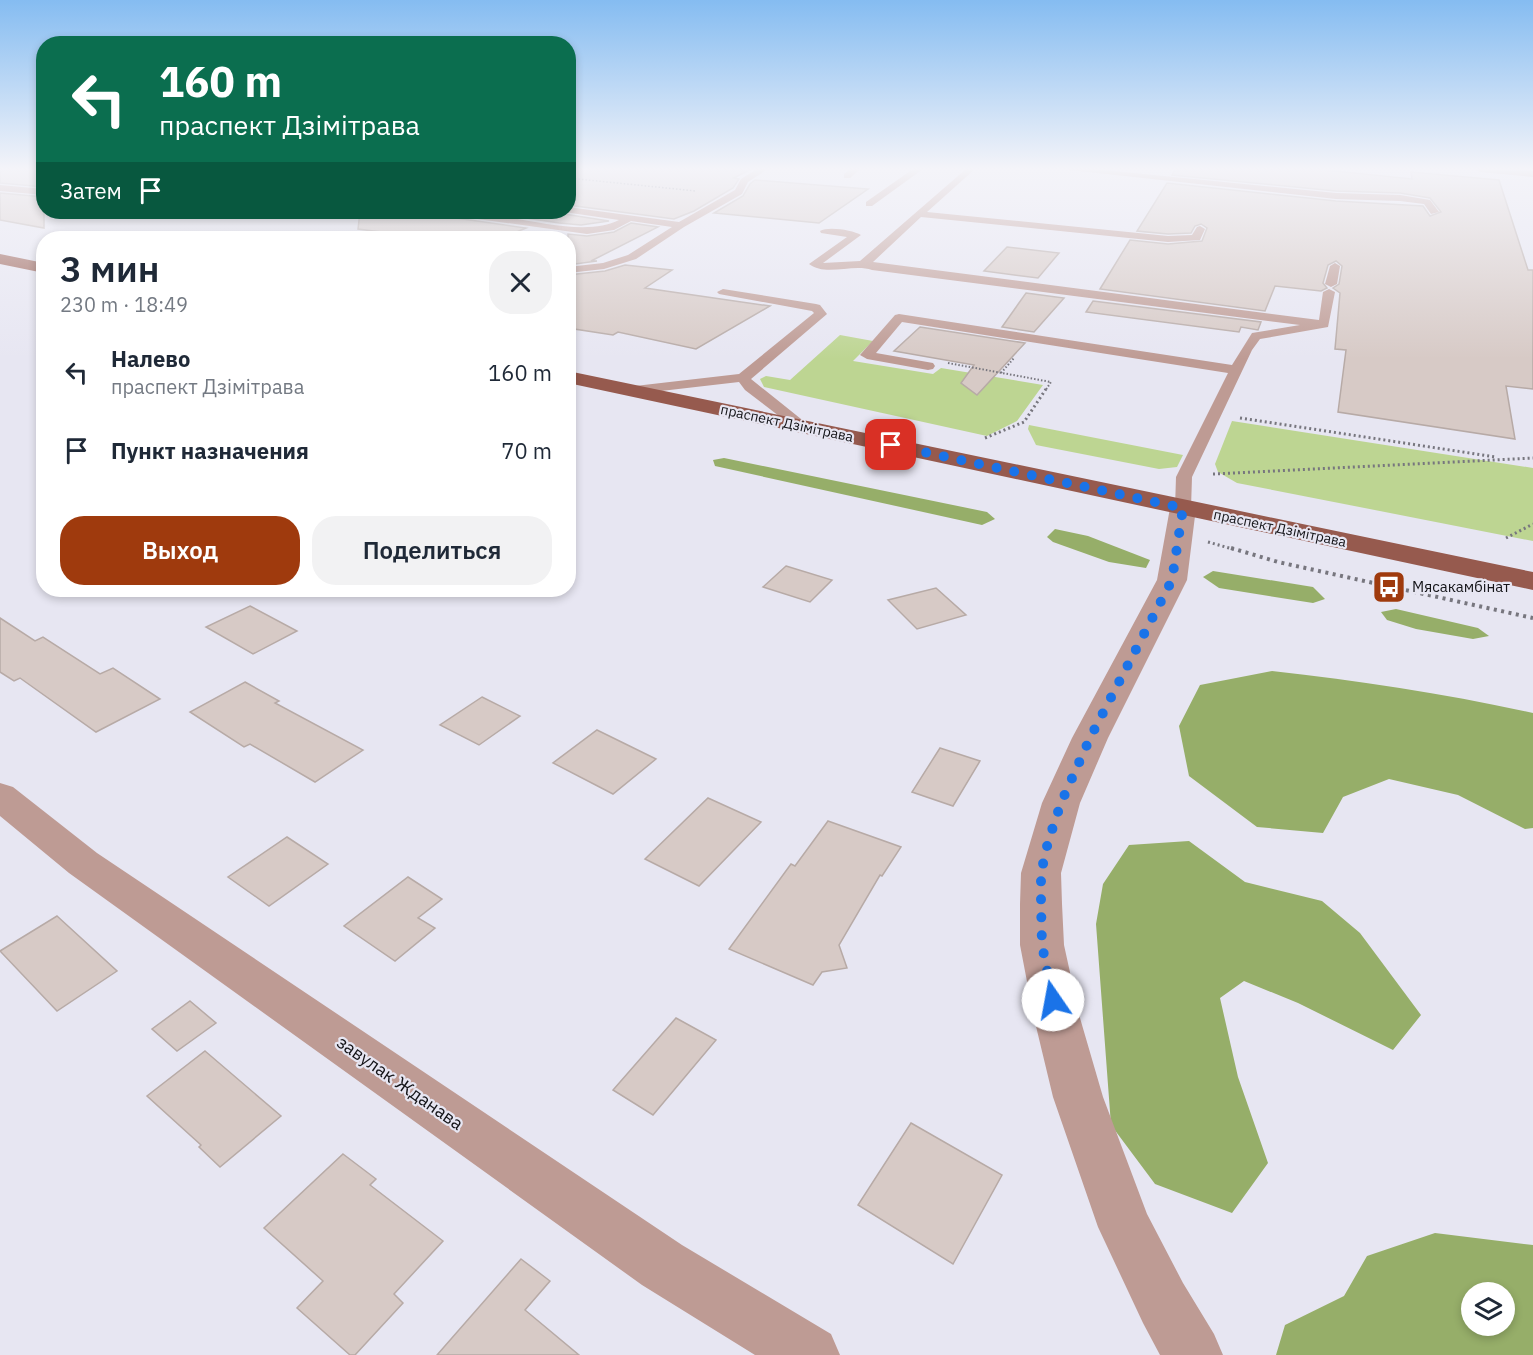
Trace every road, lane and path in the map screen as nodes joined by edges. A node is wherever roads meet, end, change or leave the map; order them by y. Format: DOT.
graph roads {
  1 [pos="669,232"];
  2 [pos="835,232"];
  3 [pos="899,232"];
  4 [pos="1100,232"];
  5 [pos="1199,232"];
  6 [pos="0,259"];
  7 [pos="868,263"];
  8 [pos="36,266"];
  9 [pos="1335,266"];
  10 [pos="576,269"];
  11 [pos="723,292"];
  12 [pos="1324,324"];
  13 [pos="928,366"];
  14 [pos="1237,369"];
  15 [pos="743,378"];
  16 [pos="576,379"];
  17 [pos="635,390"];
  18 [pos="1215,414"];
  19 [pos="801,426"];
  20 [pos="985,438"];
  21 [pos="1533,458"];
  22 [pos="1506,459"];
  23 [pos="1210,474"];
  24 [pos="1180,521"];
  25 [pos="1533,524"];
  26 [pos="1506,538"];
  27 [pos="1533,581"];
  28 [pos="1533,618"];
  29 [pos="0,796"];
  30 [pos="810,1355"];
  31 [pos="1193,1355"];
  1 -- 10 [label="lane"];
  2 -- 7 [label="lane"];
  3 -- 7 [label="lane"];
  4 -- 5 [label="lane"];
  6 -- 8 [label="main road"];
  7 -- 12 [label="lane"];
  9 -- 12 [label="lane"];
  11 -- 15 [label="lane"];
  12 -- 14 [label="lane"];
  13 -- 14 [label="lane"];
  13 -- 20 [label="path"];
  14 -- 18 [label="lane"];
  15 -- 17 [label="lane"];
  15 -- 19 [label="lane"];
  16 -- 17 [label="main road, праспект Дзімітрава"];
  17 -- 19 [label="main road, праспект Дзімітрава"];
  18 -- 22 [label="path"];
  18 -- 24 [label="lane"];
  19 -- 24 [label="main road, праспект Дзімітрава"];
  21 -- 22 [label="path"];
  22 -- 23 [label="path"];
  24 -- 27 [label="main road, праспект Дзімітрава"];
  24 -- 28 [label="path"];
  24 -- 31 [label="street"];
  25 -- 26 [label="path"];
  29 -- 30 [label="street, завулак Жданава"];
}
